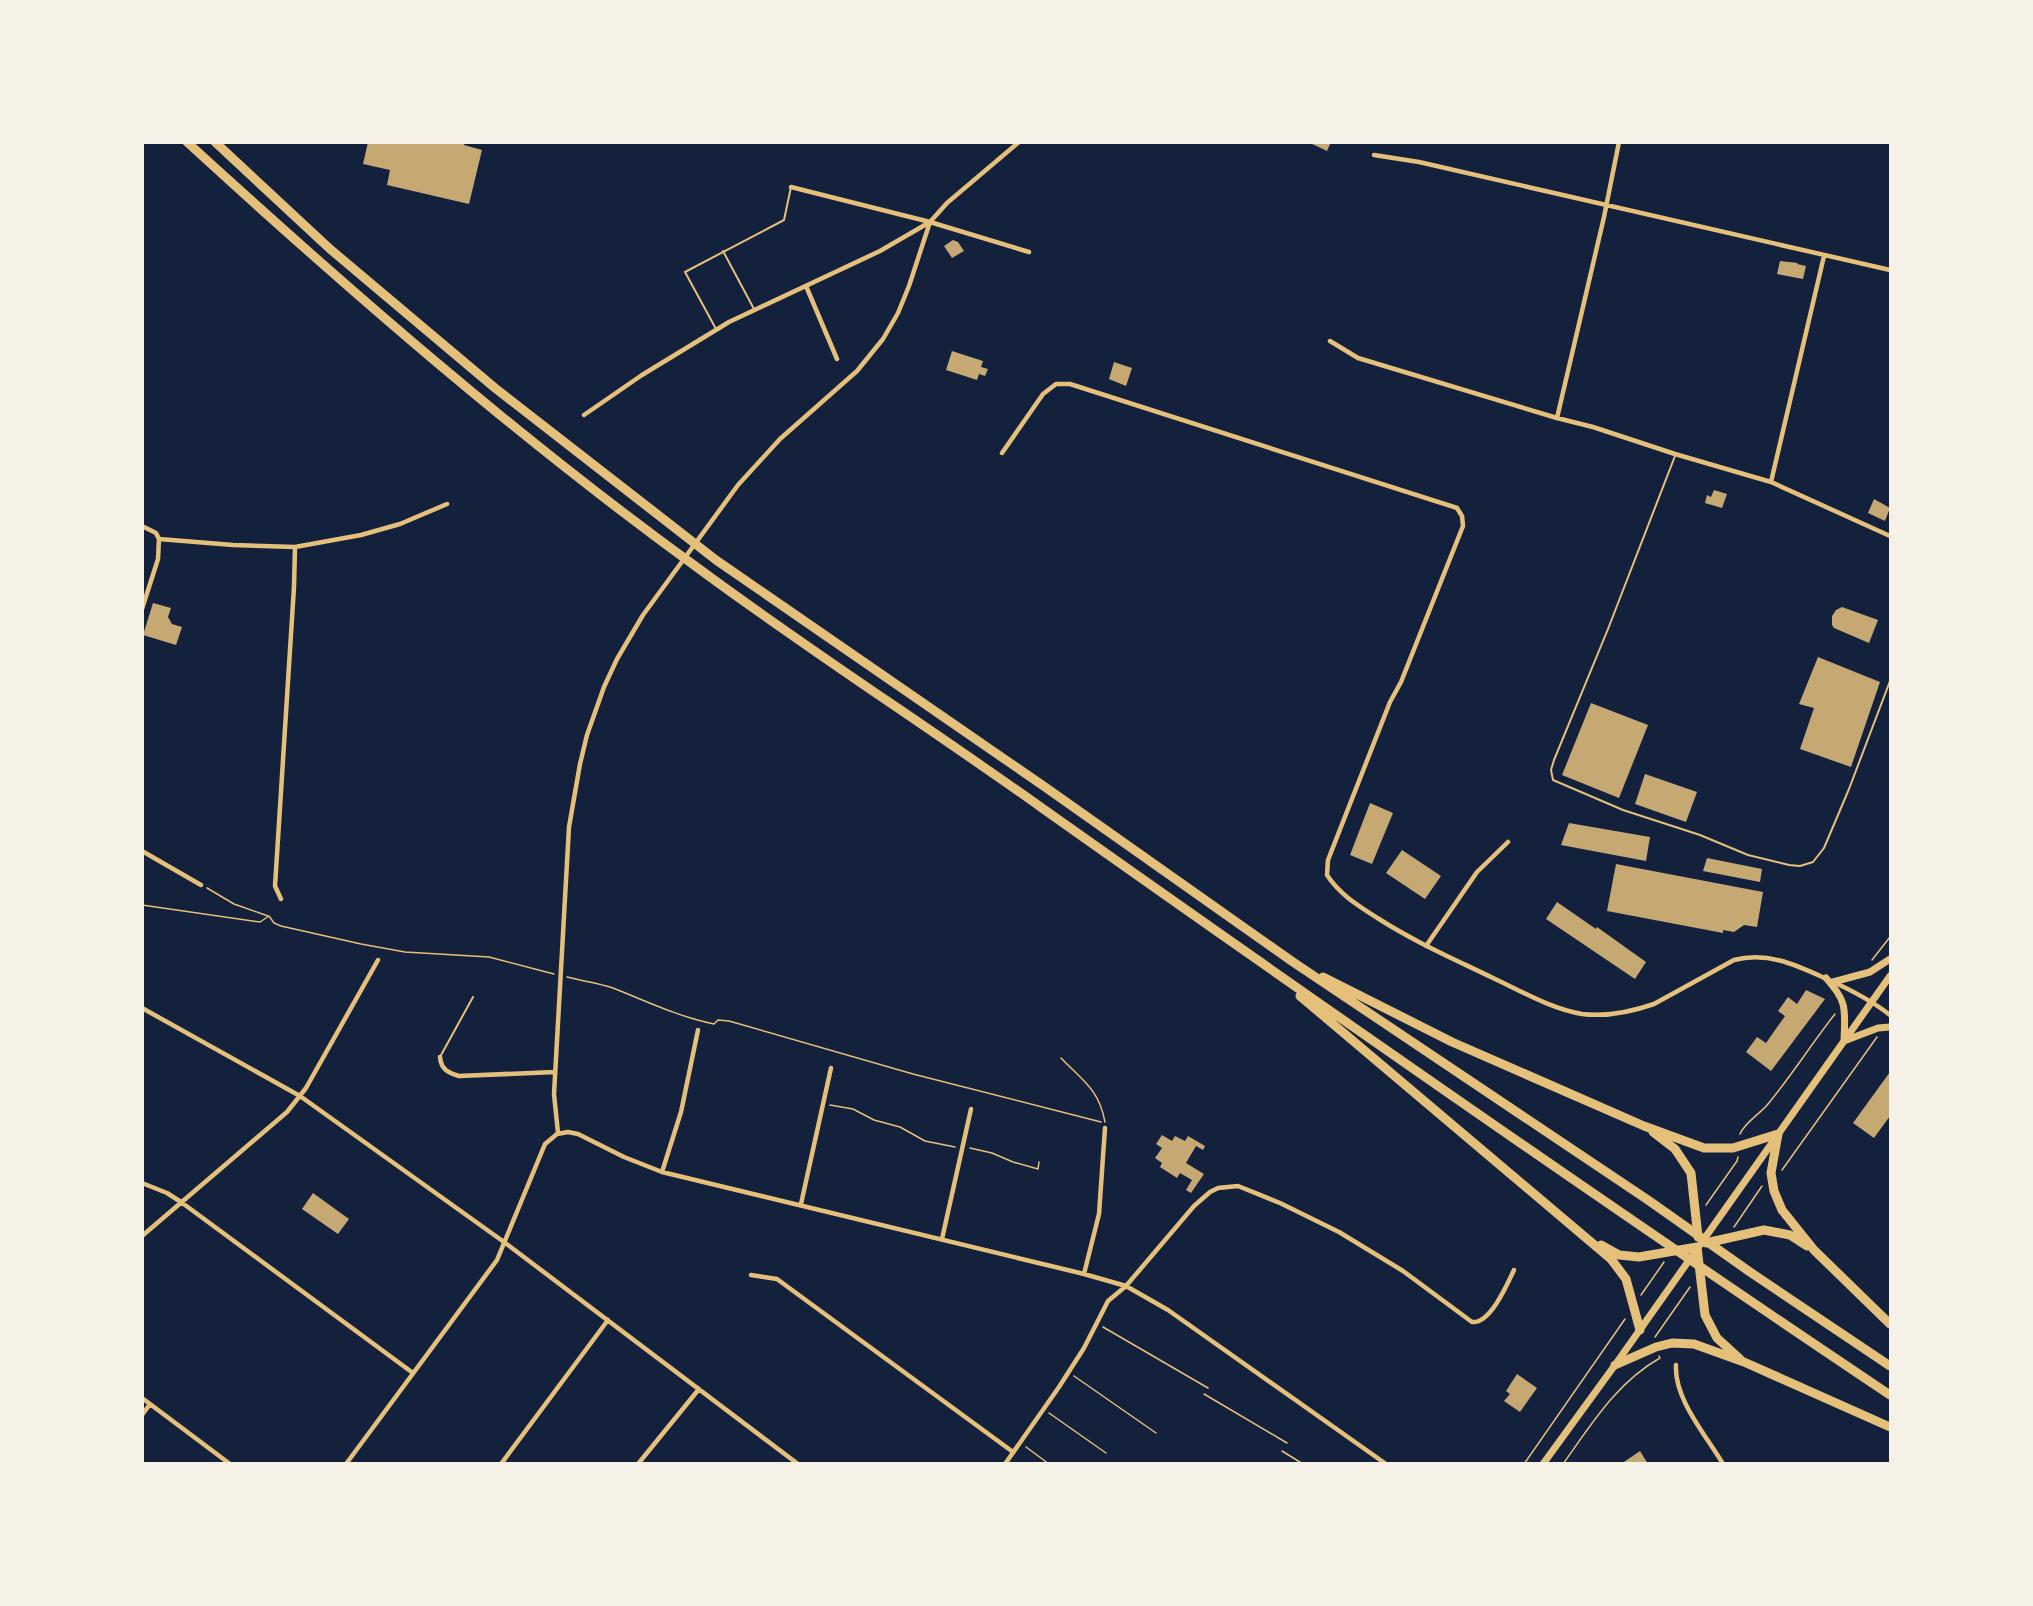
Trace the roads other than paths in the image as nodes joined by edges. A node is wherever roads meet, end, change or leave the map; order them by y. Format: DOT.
graph roads {
  1 [pos="187,142"];
  2 [pos="215,142"];
  3 [pos="1019,142"];
  4 [pos="1619,142"];
  5 [pos="1374,155"];
  6 [pos="791,187"];
  7 [pos="1606,205"];
  8 [pos="930,222"];
  9 [pos="723,251"];
  10 [pos="1029,252"];
  11 [pos="1824,256"];
  12 [pos="1890,270"];
  13 [pos="806,286"];
  14 [pos="754,309"];
  15 [pos="716,329"];
  16 [pos="1330,341"];
  17 [pos="837,359"];
  18 [pos="584,415"];
  19 [pos="1557,418"];
  20 [pos="1002,453"];
  21 [pos="1675,454"];
  22 [pos="1771,482"];
  23 [pos="447,504"];
  24 [pos="142,526"];
  25 [pos="1890,536"];
  26 [pos="159,539"];
  27 [pos="295,547"];
  28 [pos="142,609"];
  29 [pos="1890,681"];
  30 [pos="1508,842"];
  31 [pos="142,851"];
  32 [pos="201,885"];
  33 [pos="281,899"];
  34 [pos="1425,946"];
  35 [pos="1255,958"];
  36 [pos="1890,959"];
  37 [pos="378,960"];
  38 [pos="1293,962"];
  39 [pos="1890,976"];
  40 [pos="1829,980"];
  41 [pos="473,996"];
  42 [pos="1873,1001"];
  43 [pos="142,1008"];
  44 [pos="1890,1015"];
  45 [pos="1890,1027"];
  46 [pos="698,1030"];
  47 [pos="1844,1041"];
  48 [pos="440,1057"];
  49 [pos="831,1068"];
  50 [pos="555,1072"];
  51 [pos="300,1096"];
  52 [pos="971,1109"];
  53 [pos="1105,1126"];
  54 [pos="1644,1126"];
  55 [pos="558,1133"];
  56 [pos="1778,1134"];
  57 [pos="662,1172"];
  58 [pos="142,1183"];
  59 [pos="181,1202"];
  60 [pos="801,1204"];
  61 [pos="142,1236"];
  62 [pos="1585,1236"];
  63 [pos="942,1239"];
  64 [pos="504,1242"];
  65 [pos="1698,1245"];
  66 [pos="1814,1250"];
  67 [pos="1514,1270"];
  68 [pos="1084,1274"];
  69 [pos="751,1275"];
  70 [pos="1126,1286"];
  71 [pos="608,1320"];
  72 [pos="1890,1324"];
  73 [pos="1640,1330"];
  74 [pos="1744,1362"];
  75 [pos="1615,1365"];
  76 [pos="1676,1365"];
  77 [pos="1890,1366"];
  78 [pos="413,1373"];
  79 [pos="699,1389"];
  80 [pos="1890,1395"];
  81 [pos="142,1398"];
  82 [pos="150,1404"];
  83 [pos="142,1415"];
  84 [pos="1890,1427"];
  85 [pos="1013,1452"];
  86 [pos="230,1464"];
  87 [pos="346,1464"];
  88 [pos="501,1464"];
  89 [pos="638,1464"];
  90 [pos="798,1464"];
  91 [pos="1005,1464"];
  92 [pos="1386,1464"];
  93 [pos="1543,1464"];
  94 [pos="1723,1464"];
  1 -- 35 [label="highway"];
  2 -- 38 [label="highway"];
  3 -- 8 [label="street"];
  4 -- 7 [label="street"];
  5 -- 7 [label="street"];
  6 -- 8 [label="street"];
  6 -- 9 [label="lane"];
  7 -- 11 [label="street"];
  7 -- 19 [label="street"];
  8 -- 10 [label="street"];
  8 -- 13 [label="street"];
  8 -- 50 [label="street"];
  9 -- 14 [label="lane"];
  9 -- 15 [label="lane"];
  11 -- 12 [label="street"];
  11 -- 22 [label="street"];
  13 -- 14 [label="street"];
  13 -- 17 [label="street"];
  14 -- 15 [label="street"];
  15 -- 18 [label="street"];
  16 -- 19 [label="street"];
  19 -- 21 [label="street"];
  20 -- 34 [label="street"];
  21 -- 22 [label="street"];
  21 -- 29 [label="lane"];
  22 -- 25 [label="street"];
  23 -- 27 [label="street"];
  24 -- 26 [label="street"];
  26 -- 27 [label="street"];
  26 -- 28 [label="street"];
  27 -- 33 [label="street"];
  30 -- 34 [label="street"];
  31 -- 32 [label="street"];
  34 -- 40 [label="street"];
  35 -- 62 [label="highway"];
  35 -- 80 [label="highway"];
  36 -- 40 [label="main road"];
  37 -- 51 [label="street"];
  38 -- 54 [label="highway"];
  38 -- 77 [label="highway"];
  39 -- 42 [label="main road"];
  40 -- 42 [label="street"];
  40 -- 47 [label="main road"];
  41 -- 48 [label="lane"];
  42 -- 44 [label="street"];
  42 -- 47 [label="main road"];
  43 -- 51 [label="street"];
  45 -- 47 [label="main road"];
  46 -- 57 [label="street"];
  47 -- 56 [label="main road"];
  48 -- 50 [label="street"];
  49 -- 60 [label="street"];
  50 -- 55 [label="street"];
  51 -- 59 [label="street"];
  51 -- 64 [label="street"];
  52 -- 63 [label="street"];
  53 -- 68 [label="street"];
  54 -- 56 [label="highway"];
  54 -- 65 [label="highway"];
  55 -- 57 [label="street"];
  55 -- 64 [label="street"];
  56 -- 65 [label="main road"];
  56 -- 66 [label="highway"];
  57 -- 60 [label="street"];
  58 -- 59 [label="street"];
  59 -- 61 [label="street"];
  59 -- 78 [label="street"];
  60 -- 63 [label="street"];
  62 -- 65 [label="highway"];
  62 -- 73 [label="highway"];
  63 -- 68 [label="street"];
  64 -- 71 [label="street"];
  64 -- 78 [label="street"];
  65 -- 66 [label="highway"];
  65 -- 73 [label="main road"];
  65 -- 74 [label="highway"];
  66 -- 72 [label="highway"];
  67 -- 70 [label="street"];
  68 -- 70 [label="street"];
  69 -- 85 [label="street"];
  70 -- 85 [label="street"];
  70 -- 92 [label="street"];
  71 -- 79 [label="street"];
  71 -- 88 [label="street"];
  73 -- 75 [label="main road"];
  74 -- 75 [label="highway"];
  74 -- 84 [label="highway"];
  75 -- 93 [label="main road"];
  76 -- 94 [label="street"];
  78 -- 87 [label="street"];
  79 -- 89 [label="street"];
  79 -- 90 [label="street"];
  81 -- 82 [label="street"];
  82 -- 83 [label="street"];
  82 -- 86 [label="street"];
  85 -- 91 [label="street"];
}
